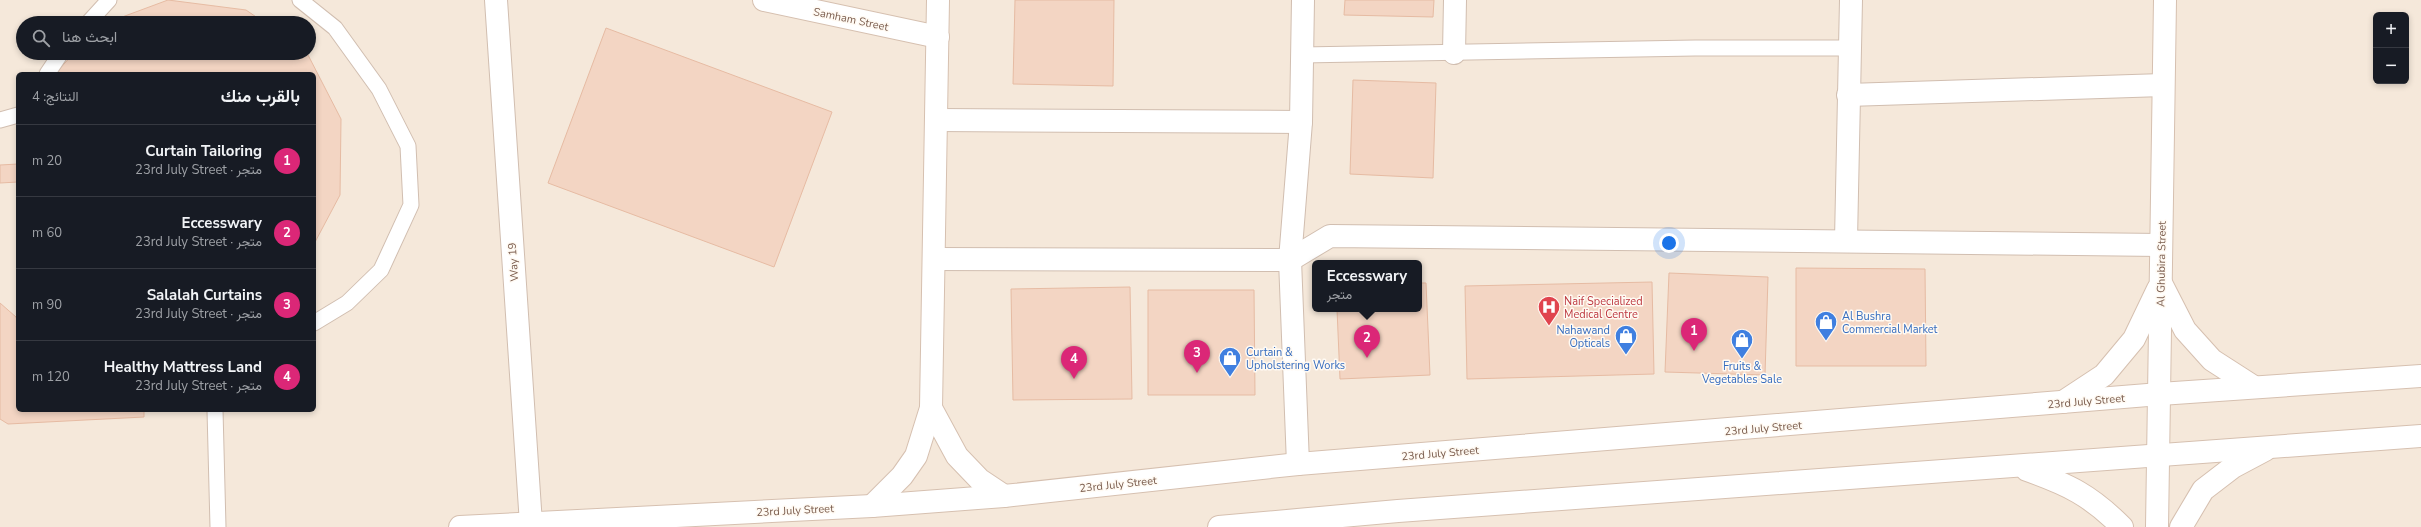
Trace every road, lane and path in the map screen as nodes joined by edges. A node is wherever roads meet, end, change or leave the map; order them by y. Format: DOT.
graph roads {
  1 [pos="109,0"];
  2 [pos="300,0"];
  3 [pos="496,0"];
  4 [pos="764,0"];
  5 [pos="938,0"];
  6 [pos="1303,0"];
  7 [pos="1455,0"];
  8 [pos="1851,0"];
  9 [pos="2165,0"];
  10 [pos="94,16"];
  11 [pos="938,37"];
  12 [pos="1850,48"];
  13 [pos="1454,53"];
  14 [pos="1302,55"];
  15 [pos="56,60"];
  16 [pos="48,72"];
  17 [pos="2163,86"];
  18 [pos="1848,95"];
  19 [pos="16,116"];
  20 [pos="0,120"];
  21 [pos="936,120"];
  22 [pos="1301,122"];
  23 [pos="1846,240"];
  24 [pos="2162,245"];
  25 [pos="934,259"];
  26 [pos="1290,260"];
  27 [pos="2161,282"];
  28 [pos="316,322"];
  29 [pos="2421,376"];
  30 [pos="2254,387"];
  31 [pos="2160,394"];
  32 [pos="2060,404"];
  33 [pos="931,408"];
  34 [pos="215,412"];
  35 [pos="2421,436"];
  36 [pos="2271,446"];
  37 [pos="2158,456"];
  38 [pos="1298,464"];
  39 [pos="2018,467"];
  40 [pos="1004,496"];
  41 [pos="872,506"];
  42 [pos="531,524"];
  43 [pos="218,527"];
  44 [pos="460,527"];
  45 [pos="1219,527"];
  46 [pos="2122,527"];
  47 [pos="2157,527"];
  48 [pos="2181,527"];
  1 -- 10 [label="lane"];
  2 -- 28 [label="lane"];
  3 -- 42 [label="street, Way 19"];
  4 -- 11 [label="street, Samham Street"];
  5 -- 11 [label="street"];
  6 -- 14 [label="street"];
  7 -- 13 [label="street"];
  8 -- 12 [label="street"];
  9 -- 17 [label="street, Al Ghubira Street"];
  11 -- 21 [label="street"];
  12 -- 13 [label="lane"];
  12 -- 18 [label="street"];
  13 -- 14 [label="lane"];
  14 -- 22 [label="street"];
  15 -- 16 [label="lane"];
  17 -- 18 [label="street"];
  17 -- 24 [label="street, Al Ghubira Street"];
  18 -- 23 [label="street"];
  19 -- 20 [label="lane"];
  21 -- 22 [label="street"];
  21 -- 25 [label="street"];
  22 -- 26 [label="street"];
  23 -- 24 [label="street"];
  23 -- 26 [label="street"];
  24 -- 27 [label="street, Al Ghubira Street"];
  25 -- 26 [label="street"];
  25 -- 33 [label="street"];
  26 -- 38 [label="street"];
  27 -- 30 [label="street"];
  27 -- 31 [label="street, Al Ghubira Street"];
  27 -- 32 [label="street"];
  29 -- 30 [label="street, 23rd July Street"];
  30 -- 31 [label="street, 23rd July Street"];
  31 -- 32 [label="street, 23rd July Street"];
  31 -- 37 [label="street, Al Ghubira Street"];
  32 -- 38 [label="street, 23rd July Street"];
  33 -- 40 [label="street"];
  33 -- 41 [label="street"];
  34 -- 43 [label="lane"];
  35 -- 36 [label="street"];
  36 -- 37 [label="street"];
  36 -- 48 [label="street"];
  37 -- 39 [label="street"];
  37 -- 47 [label="street, Al Ghubira Street"];
  38 -- 40 [label="street, 23rd July Street"];
  39 -- 45 [label="street"];
  39 -- 46 [label="street"];
  40 -- 41 [label="street, 23rd July Street"];
  41 -- 42 [label="street, 23rd July Street"];
  42 -- 44 [label="street, 23rd July Street"];
}
